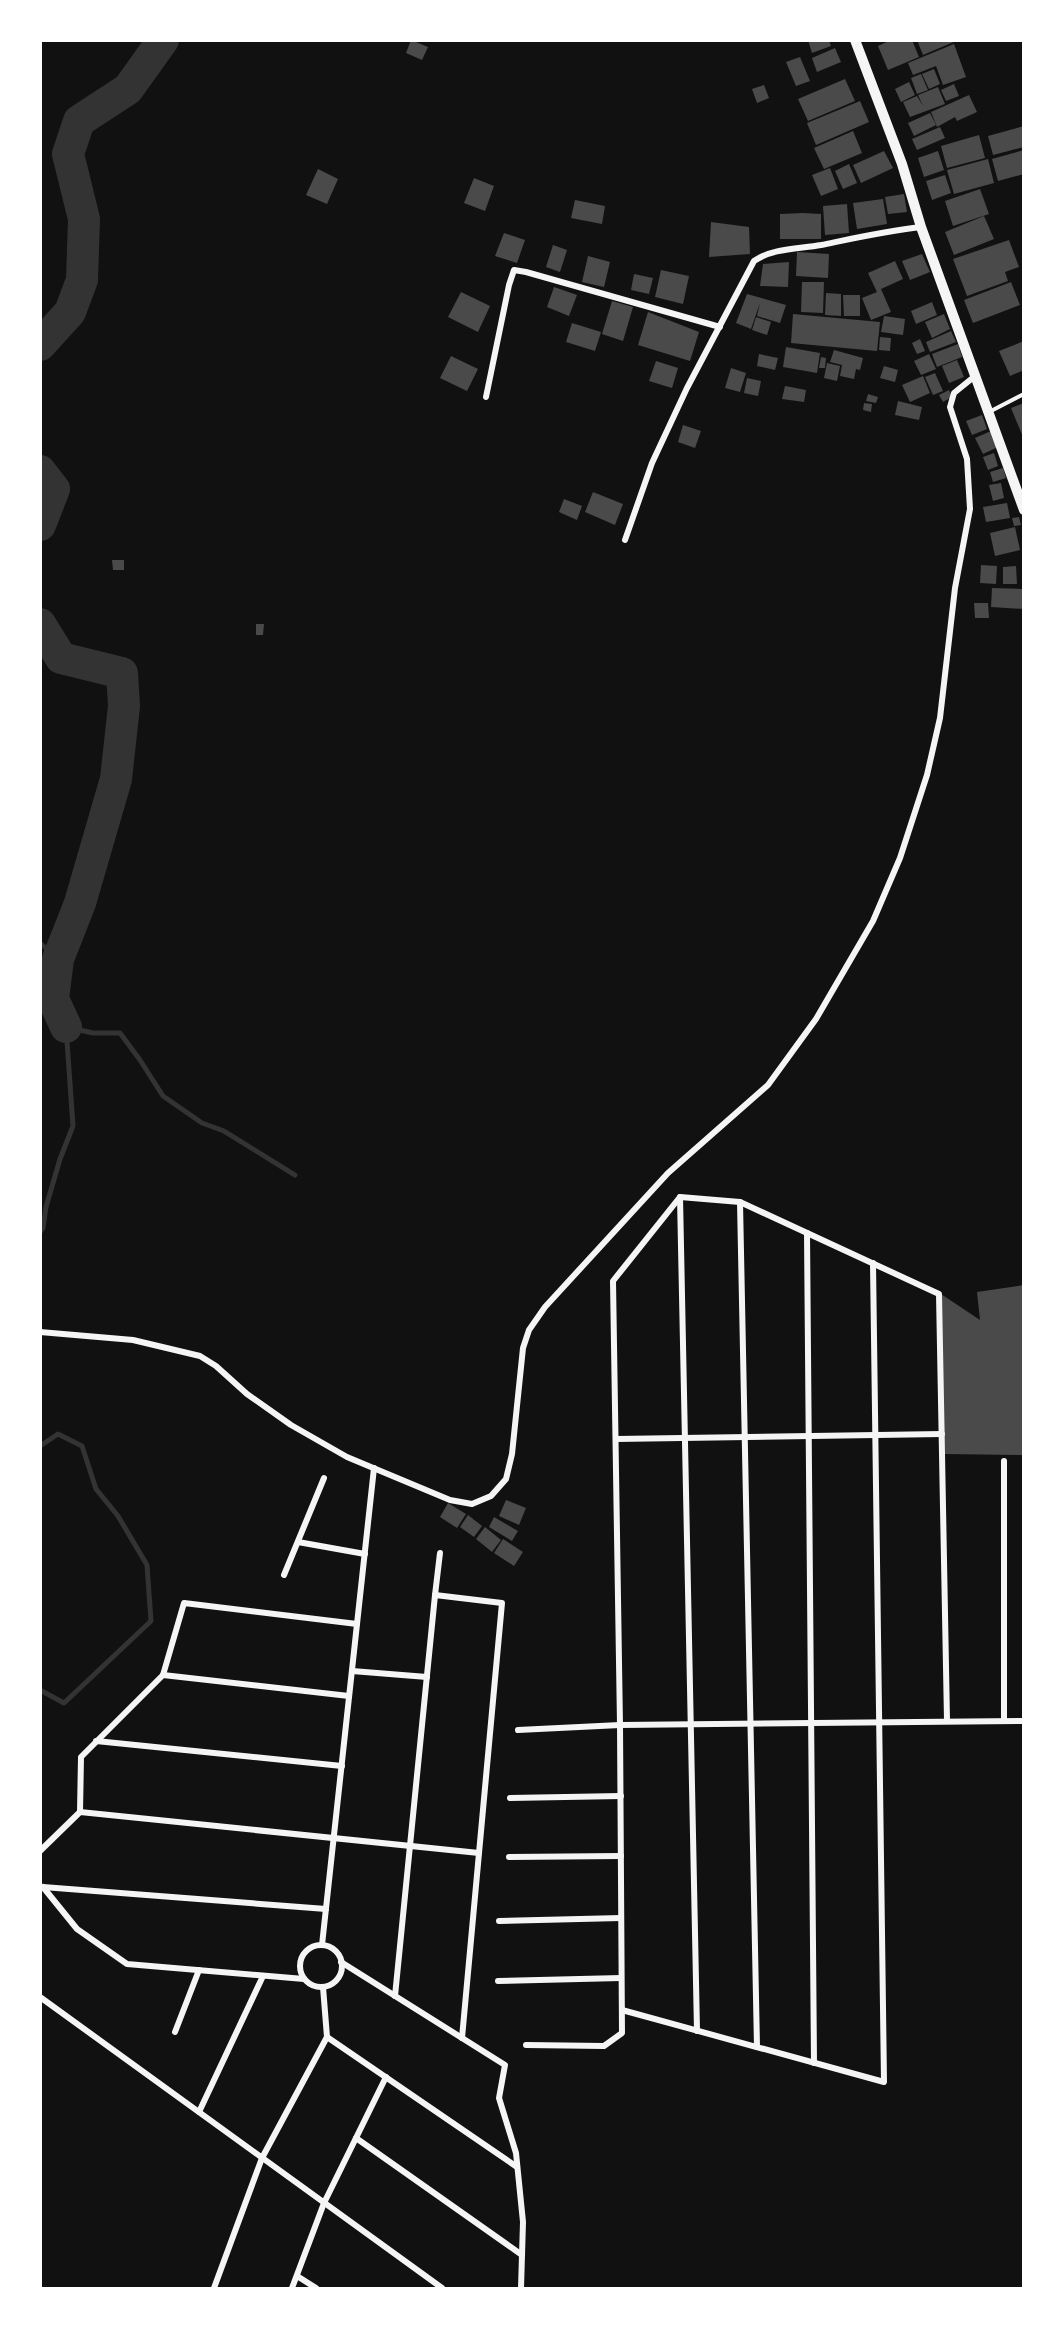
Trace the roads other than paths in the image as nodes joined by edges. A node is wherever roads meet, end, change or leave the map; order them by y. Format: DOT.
graph roads {
  1 [pos="855,40"];
  2 [pos="921,227"];
  3 [pos="720,327"];
  4 [pos="975,376"];
  5 [pos="1023,394"];
  6 [pos="486,397"];
  7 [pos="989,412"];
  8 [pos="1023,510"];
  9 [pos="625,540"];
  10 [pos="680,1197"];
  11 [pos="740,1202"];
  12 [pos="807,1233"];
  13 [pos="873,1263"];
  14 [pos="40,1332"];
  15 [pos="942,1434"];
  16 [pos="876,1435"];
  17 [pos="809,1436"];
  18 [pos="685,1437"];
  19 [pos="744,1437"];
  20 [pos="616,1438"];
  21 [pos="1004,1461"];
  22 [pos="374,1468"];
  23 [pos="324,1478"];
  24 [pos="298,1542"];
  25 [pos="440,1553"];
  26 [pos="364,1554"];
  27 [pos="284,1575"];
  28 [pos="435,1595"];
  29 [pos="357,1624"];
  30 [pos="352,1671"];
  31 [pos="163,1675"];
  32 [pos="427,1677"];
  33 [pos="349,1696"];
  34 [pos="946,1720"];
  35 [pos="1004,1720"];
  36 [pos="1023,1720"];
  37 [pos="879,1721"];
  38 [pos="811,1722"];
  39 [pos="750,1723"];
  40 [pos="690,1724"];
  41 [pos="620,1725"];
  42 [pos="518,1730"];
  43 [pos="96,1741"];
  44 [pos="342,1766"];
  45 [pos="621,1796"];
  46 [pos="510,1798"];
  47 [pos="80,1812"];
  48 [pos="334,1838"];
  49 [pos="410,1846"];
  50 [pos="40,1851"];
  51 [pos="479,1853"];
  52 [pos="621,1856"];
  53 [pos="508,1857"];
  54 [pos="42,1886"];
  55 [pos="326,1909"];
  56 [pos="621,1918"];
  57 [pos="499,1921"];
  58 [pos="322,1945"];
  59 [pos="341,1962"];
  60 [pos="199,1970"];
  61 [pos="263,1976"];
  62 [pos="621,1978"];
  63 [pos="304,1979"];
  64 [pos="498,1981"];
  65 [pos="323,1987"];
  66 [pos="395,1995"];
  67 [pos="40,1997"];
  68 [pos="622,2010"];
  69 [pos="697,2031"];
  70 [pos="175,2032"];
  71 [pos="327,2037"];
  72 [pos="462,2038"];
  73 [pos="526,2045"];
  74 [pos="757,2047"];
  75 [pos="814,2063"];
  76 [pos="386,2077"];
  77 [pos="199,2112"];
  78 [pos="356,2138"];
  79 [pos="262,2158"];
  80 [pos="517,2167"];
  81 [pos="324,2203"];
  82 [pos="522,2254"];
  83 [pos="297,2276"];
  84 [pos="214,2289"];
  85 [pos="292,2289"];
  86 [pos="316,2289"];
  87 [pos="442,2289"];
  88 [pos="521,2289"];
  1 -- 2 [label="main road"];
  2 -- 3 [label="street"];
  2 -- 4 [label="main road"];
  3 -- 6 [label="street"];
  3 -- 9 [label="street"];
  4 -- 7 [label="main road"];
  4 -- 22 [label="street"];
  5 -- 7 [label="lane"];
  7 -- 8 [label="main road"];
  10 -- 11 [label="street"];
  10 -- 18 [label="street"];
  10 -- 20 [label="street"];
  11 -- 12 [label="street"];
  11 -- 19 [label="street"];
  12 -- 13 [label="street"];
  12 -- 17 [label="street"];
  13 -- 15 [label="street"];
  13 -- 16 [label="street"];
  14 -- 22 [label="street"];
  15 -- 16 [label="street"];
  15 -- 34 [label="street"];
  16 -- 17 [label="street"];
  16 -- 37 [label="street"];
  17 -- 19 [label="street"];
  17 -- 38 [label="street"];
  18 -- 19 [label="street"];
  18 -- 20 [label="street"];
  18 -- 40 [label="street"];
  19 -- 39 [label="street"];
  20 -- 41 [label="street"];
  21 -- 35 [label="street"];
  22 -- 26 [label="street"];
  23 -- 24 [label="street"];
  24 -- 26 [label="street"];
  24 -- 27 [label="street"];
  25 -- 28 [label="street"];
  26 -- 29 [label="street"];
  28 -- 32 [label="street"];
  28 -- 51 [label="street"];
  29 -- 30 [label="street"];
  29 -- 31 [label="street"];
  30 -- 32 [label="street"];
  30 -- 33 [label="street"];
  31 -- 33 [label="street"];
  31 -- 43 [label="street"];
  32 -- 49 [label="street"];
  33 -- 44 [label="street"];
  34 -- 35 [label="street"];
  34 -- 37 [label="street"];
  35 -- 36 [label="street"];
  37 -- 38 [label="street"];
  37 -- 75 [label="street"];
  38 -- 39 [label="street"];
  38 -- 75 [label="street"];
  39 -- 40 [label="street"];
  39 -- 74 [label="street"];
  40 -- 41 [label="street"];
  40 -- 69 [label="street"];
  41 -- 42 [label="street"];
  41 -- 45 [label="street"];
  43 -- 44 [label="street"];
  43 -- 47 [label="street"];
  44 -- 48 [label="street"];
  45 -- 46 [label="street"];
  45 -- 52 [label="street"];
  47 -- 48 [label="street"];
  47 -- 50 [label="street"];
  48 -- 49 [label="street"];
  48 -- 55 [label="street"];
  49 -- 51 [label="street"];
  49 -- 66 [label="street"];
  51 -- 72 [label="street"];
  52 -- 53 [label="street"];
  52 -- 56 [label="street"];
  54 -- 55 [label="street"];
  54 -- 60 [label="street"];
  55 -- 58 [label="street"];
  56 -- 57 [label="street"];
  56 -- 62 [label="street"];
  58 -- 59 [label="street"];
  58 -- 63 [label="street"];
  59 -- 65 [label="street"];
  59 -- 66 [label="street"];
  60 -- 61 [label="street"];
  60 -- 70 [label="street"];
  61 -- 63 [label="street"];
  61 -- 77 [label="street"];
  62 -- 64 [label="street"];
  62 -- 68 [label="street"];
  63 -- 65 [label="street"];
  65 -- 71 [label="street"];
  66 -- 72 [label="street"];
  67 -- 77 [label="street"];
  68 -- 69 [label="street"];
  68 -- 73 [label="street"];
  69 -- 74 [label="street"];
  71 -- 76 [label="street"];
  71 -- 79 [label="street"];
  72 -- 80 [label="street"];
  74 -- 75 [label="street"];
  76 -- 78 [label="street"];
  76 -- 80 [label="street"];
  77 -- 79 [label="street"];
  78 -- 81 [label="street"];
  78 -- 82 [label="street"];
  79 -- 81 [label="street"];
  79 -- 84 [label="street"];
  80 -- 82 [label="street"];
  81 -- 83 [label="street"];
  81 -- 87 [label="street"];
  82 -- 88 [label="street"];
  83 -- 85 [label="street"];
  83 -- 86 [label="street"];
}
